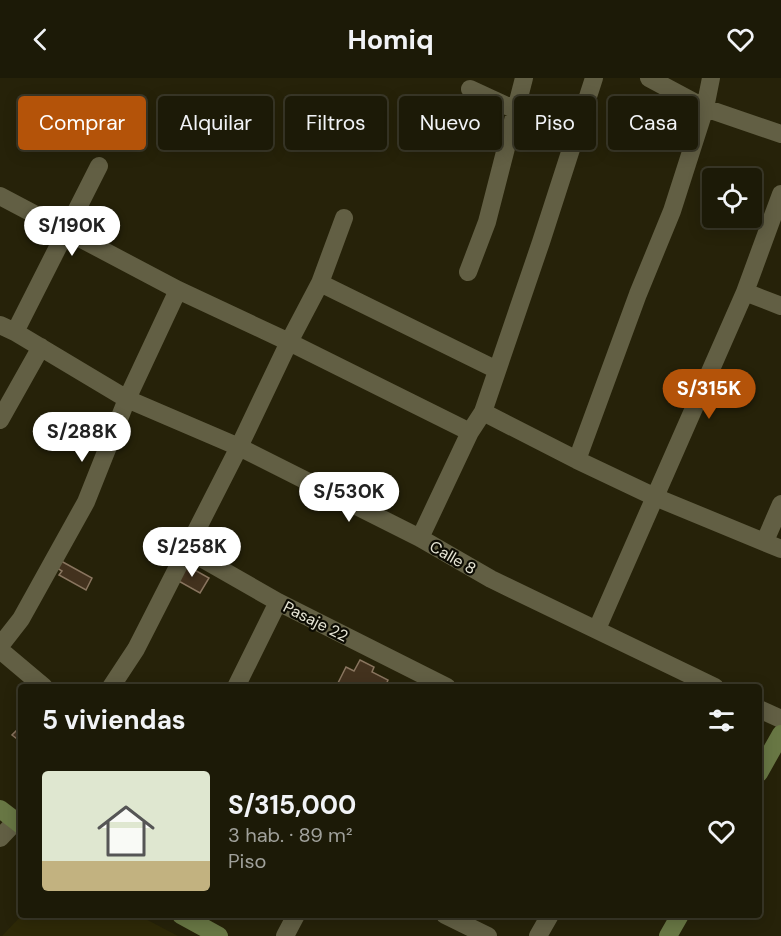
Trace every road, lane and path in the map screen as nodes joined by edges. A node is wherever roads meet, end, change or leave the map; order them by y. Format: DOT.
graph roads {
  1 [pos="524,78"];
  2 [pos="594,78"];
  3 [pos="649,78"];
  4 [pos="711,78"];
  5 [pos="470,89"];
  6 [pos="519,96"];
  7 [pos="588,96"];
  8 [pos="705,108"];
  9 [pos="514,110"];
  10 [pos="514,114"];
  11 [pos="781,134"];
  12 [pos="571,150"];
  13 [pos="99,166"];
  14 [pos="781,194"];
  15 [pos="0,196"];
  16 [pos="344,218"];
  17 [pos="66,230"];
  18 [pos="468,272"];
  19 [pos="320,283"];
  20 [pos="178,290"];
  21 [pos="745,292"];
  22 [pos="781,306"];
  23 [pos="7,329"];
  24 [pos="290,342"];
  25 [pos="41,348"];
  26 [pos="497,370"];
  27 [pos="127,399"];
  28 [pos="483,412"];
  29 [pos="0,420"];
  30 [pos="470,432"];
  31 [pos="239,447"];
  32 [pos="576,460"];
  33 [pos="655,497"];
  34 [pos="781,504"];
  35 [pos="420,538"];
  36 [pos="773,545"];
  37 [pos="187,550"];
  38 [pos="278,602"];
  39 [pos="597,629"];
  40 [pos="0,648"];
  41 [pos="416,680"];
  42 [pos="41,684"];
  43 [pos="113,684"];
  44 [pos="237,684"];
  45 [pos="434,684"];
  46 [pos="709,684"];
  47 [pos="762,710"];
  48 [pos="781,719"];
  49 [pos="781,734"];
  50 [pos="762,768"];
  51 [pos="0,809"];
  52 [pos="18,824"];
  53 [pos="0,838"];
  54 [pos="186,918"];
  55 [pos="294,918"];
  56 [pos="451,918"];
  57 [pos="548,918"];
  58 [pos="678,918"];
  59 [pos="219,936"];
  60 [pos="285,936"];
  61 [pos="488,936"];
  62 [pos="538,936"];
  63 [pos="668,936"];
  1 -- 6 [label="street"];
  2 -- 7 [label="street"];
  3 -- 8 [label="street"];
  4 -- 8 [label="street"];
  5 -- 9 [label="street"];
  8 -- 11 [label="street"];
  8 -- 32 [label="street"];
  10 -- 18 [label="street"];
  12 -- 26 [label="street"];
  13 -- 17 [label="street"];
  14 -- 21 [label="street"];
  15 -- 17 [label="street"];
  16 -- 19 [label="street"];
  17 -- 20 [label="street"];
  17 -- 23 [label="street"];
  19 -- 24 [label="street"];
  19 -- 26 [label="street"];
  20 -- 24 [label="street"];
  20 -- 27 [label="street"];
  21 -- 22 [label="street"];
  21 -- 33 [label="street"];
  23 -- 25 [label="street, Calle 8"];
  24 -- 30 [label="street"];
  24 -- 31 [label="street"];
  25 -- 27 [label="street, Calle 8"];
  25 -- 29 [label="street"];
  26 -- 28 [label="street"];
  27 -- 31 [label="street, Calle 8"];
  27 -- 40 [label="street"];
  28 -- 30 [label="street"];
  28 -- 32 [label="street"];
  30 -- 35 [label="street"];
  31 -- 35 [label="street, Calle 8"];
  31 -- 37 [label="street"];
  32 -- 33 [label="street"];
  33 -- 36 [label="street"];
  33 -- 39 [label="street"];
  34 -- 36 [label="street"];
  35 -- 39 [label="street, Calle 8"];
  37 -- 38 [label="street, Pasaje 22"];
  37 -- 43 [label="street"];
  38 -- 41 [label="street, Pasaje 22"];
  38 -- 44 [label="street"];
  39 -- 46 [label="street, Calle 8"];
  40 -- 42 [label="street"];
  41 -- 45 [label="street, Pasaje 22"];
  47 -- 48 [label="street"];
  49 -- 50 [label="street"];
  51 -- 52 [label="street"];
  52 -- 53 [label="street"];
  54 -- 59 [label="street"];
  55 -- 60 [label="street"];
  56 -- 61 [label="street"];
  57 -- 62 [label="street"];
  58 -- 63 [label="street"];
}
